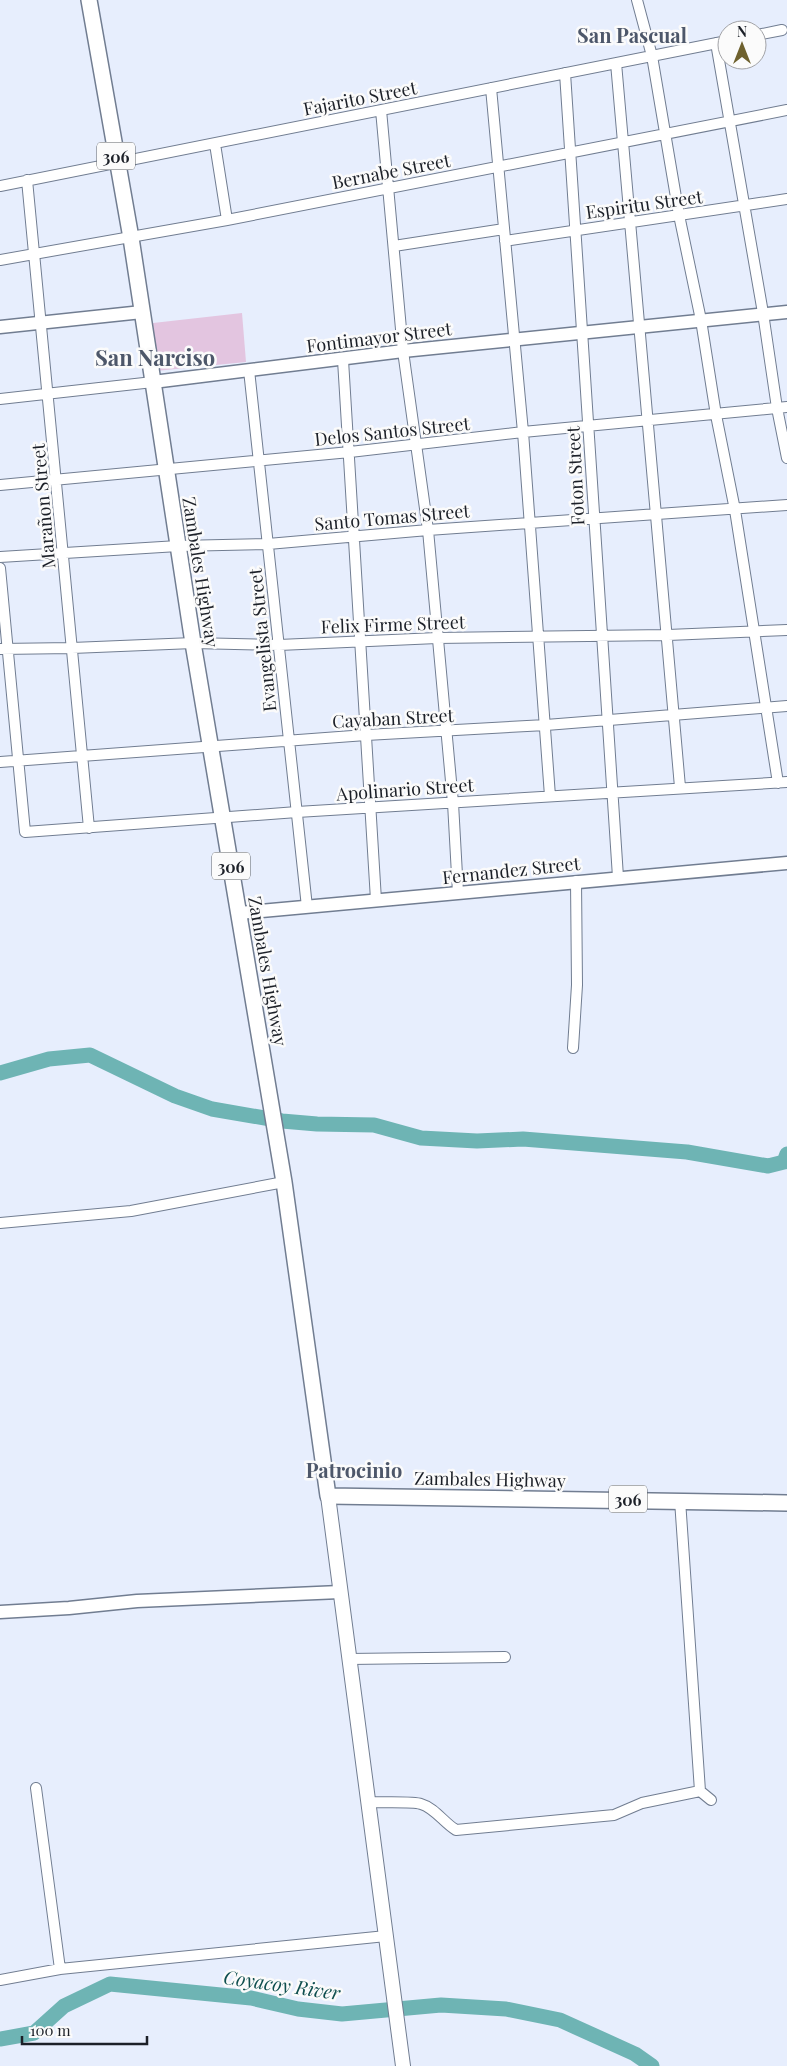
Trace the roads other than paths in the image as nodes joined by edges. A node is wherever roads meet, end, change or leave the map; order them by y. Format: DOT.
graph roads {
  1 [pos="89,0"];
  2 [pos="637,0"];
  3 [pos="782,30"];
  4 [pos="767,33"];
  5 [pos="717,43"];
  6 [pos="652,56"];
  7 [pos="616,63"];
  8 [pos="725,70"];
  9 [pos="565,73"];
  10 [pos="491,88"];
  11 [pos="381,110"];
  12 [pos="787,110"];
  13 [pos="730,121"];
  14 [pos="665,134"];
  15 [pos="623,142"];
  16 [pos="214,144"];
  17 [pos="570,152"];
  18 [pos="117,163"];
  19 [pos="498,167"];
  20 [pos="27,180"];
  21 [pos="0,186"];
  22 [pos="388,188"];
  23 [pos="787,199"];
  24 [pos="744,205"];
  25 [pos="679,215"];
  26 [pos="227,220"];
  27 [pos="630,222"];
  28 [pos="504,229"];
  29 [pos="576,230"];
  30 [pos="131,238"];
  31 [pos="505,241"];
  32 [pos="394,246"];
  33 [pos="34,254"];
  34 [pos="0,260"];
  35 [pos="142,312"];
  36 [pos="787,312"];
  37 [pos="763,313"];
  38 [pos="701,320"];
  39 [pos="41,322"];
  40 [pos="639,326"];
  41 [pos="0,327"];
  42 [pos="582,332"];
  43 [pos="514,339"];
  44 [pos="403,351"];
  45 [pos="343,360"];
  46 [pos="249,370"];
  47 [pos="153,382"];
  48 [pos="48,394"];
  49 [pos="0,399"];
  50 [pos="782,408"];
  51 [pos="716,415"];
  52 [pos="648,420"];
  53 [pos="588,426"];
  54 [pos="523,432"];
  55 [pos="417,445"];
  56 [pos="350,452"];
  57 [pos="787,458"];
  58 [pos="259,461"];
  59 [pos="166,469"];
  60 [pos="57,479"];
  61 [pos="0,485"];
  62 [pos="787,505"];
  63 [pos="735,510"];
  64 [pos="656,514"];
  65 [pos="593,519"];
  66 [pos="530,524"];
  67 [pos="428,530"];
  68 [pos="354,536"];
  69 [pos="268,544"];
  70 [pos="178,546"];
  71 [pos="63,553"];
  72 [pos="0,557"];
  73 [pos="0,568"];
  74 [pos="787,630"];
  75 [pos="755,632"];
  76 [pos="668,635"];
  77 [pos="538,636"];
  78 [pos="601,636"];
  79 [pos="437,638"];
  80 [pos="360,641"];
  81 [pos="193,643"];
  82 [pos="279,645"];
  83 [pos="72,648"];
  84 [pos="4,649"];
  85 [pos="787,706"];
  86 [pos="767,708"];
  87 [pos="675,716"];
  88 [pos="607,720"];
  89 [pos="546,725"];
  90 [pos="447,732"];
  91 [pos="366,735"];
  92 [pos="289,740"];
  93 [pos="210,746"];
  94 [pos="83,756"];
  95 [pos="18,760"];
  96 [pos="0,762"];
  97 [pos="782,782"];
  98 [pos="680,788"];
  99 [pos="612,792"];
  100 [pos="550,796"];
  101 [pos="453,803"];
  102 [pos="370,807"];
  103 [pos="297,812"];
  104 [pos="222,817"];
  105 [pos="90,828"];
  106 [pos="787,863"];
  107 [pos="618,877"];
  108 [pos="576,881"];
  109 [pos="458,893"];
  110 [pos="376,900"];
  111 [pos="307,907"];
  112 [pos="239,913"];
  113 [pos="573,1048"];
  114 [pos="284,1182"];
  115 [pos="0,1223"];
  116 [pos="328,1496"];
  117 [pos="680,1500"];
  118 [pos="787,1503"];
  119 [pos="340,1592"];
  120 [pos="0,1612"];
  121 [pos="505,1657"];
  122 [pos="349,1659"];
  123 [pos="36,1788"];
  124 [pos="700,1791"];
  125 [pos="711,1800"];
  126 [pos="368,1802"];
  127 [pos="386,1936"];
  128 [pos="60,1969"];
  129 [pos="0,1980"];
  130 [pos="403,2066"];
  1 -- 18 [label="main road, Zambales Highway / 306"];
  2 -- 6 [label="street"];
  3 -- 4 [label="street"];
  5 -- 6 [label="street, Fajarito Street"];
  6 -- 7 [label="street, Fajarito Street"];
  6 -- 14 [label="street"];
  7 -- 9 [label="street, Fajarito Street"];
  7 -- 15 [label="street"];
  8 -- 13 [label="street"];
  9 -- 10 [label="street, Fajarito Street"];
  9 -- 17 [label="street, Foton Street"];
  10 -- 11 [label="street, Fajarito Street"];
  10 -- 19 [label="street"];
  11 -- 16 [label="street, Fajarito Street"];
  11 -- 22 [label="street"];
  12 -- 13 [label="street, Bernabe Street"];
  13 -- 14 [label="street, Bernabe Street"];
  13 -- 24 [label="street"];
  14 -- 15 [label="street, Bernabe Street"];
  14 -- 25 [label="street"];
  15 -- 17 [label="street, Bernabe Street"];
  15 -- 27 [label="street"];
  16 -- 18 [label="street, Fajarito Street"];
  16 -- 26 [label="street"];
  17 -- 19 [label="street, Bernabe Street"];
  17 -- 29 [label="street, Foton Street"];
  18 -- 20 [label="street, Fajarito Street"];
  18 -- 30 [label="main road, Zambales Highway / 306"];
  19 -- 22 [label="street, Bernabe Street"];
  19 -- 28 [label="street"];
  20 -- 21 [label="street, Fajarito Street"];
  20 -- 33 [label="street, Marañon Street"];
  22 -- 26 [label="street, Bernabe Street"];
  22 -- 32 [label="street"];
  23 -- 24 [label="street, Espiritu Street"];
  24 -- 25 [label="street, Espiritu Street"];
  24 -- 37 [label="street"];
  25 -- 27 [label="street, Espiritu Street"];
  25 -- 38 [label="street"];
  26 -- 30 [label="street, Bernabe Street"];
  27 -- 29 [label="street, Espiritu Street"];
  27 -- 40 [label="street"];
  28 -- 31 [label="street"];
  28 -- 32 [label="street"];
  29 -- 31 [label="street, Espiritu Street"];
  29 -- 42 [label="street, Foton Street"];
  30 -- 33 [label="street, Bernabe Street"];
  30 -- 35 [label="main road, Zambales Highway / 306"];
  31 -- 43 [label="street"];
  32 -- 44 [label="street"];
  33 -- 34 [label="street, Bernabe Street"];
  33 -- 39 [label="street, Marañon Street"];
  35 -- 39 [label="street"];
  35 -- 47 [label="main road, Zambales Highway / 306"];
  36 -- 37 [label="street, Fontimayor Street"];
  37 -- 38 [label="street, Fontimayor Street"];
  37 -- 50 [label="street"];
  38 -- 40 [label="street, Fontimayor Street"];
  38 -- 51 [label="street"];
  39 -- 41 [label="street"];
  39 -- 48 [label="street, Marañon Street"];
  40 -- 42 [label="street, Fontimayor Street"];
  40 -- 52 [label="street"];
  42 -- 43 [label="street, Fontimayor Street"];
  42 -- 53 [label="street, Foton Street"];
  43 -- 44 [label="street, Fontimayor Street"];
  43 -- 54 [label="street"];
  44 -- 45 [label="street, Fontimayor Street"];
  44 -- 55 [label="street"];
  45 -- 46 [label="street, Fontimayor Street"];
  45 -- 56 [label="street"];
  46 -- 47 [label="street, Fontimayor Street"];
  46 -- 58 [label="street, Evangelista Street"];
  47 -- 48 [label="street, Fontimayor Street"];
  47 -- 59 [label="main road, Zambales Highway / 306"];
  48 -- 49 [label="street, Fontimayor Street"];
  48 -- 60 [label="street, Marañon Street"];
  50 -- 51 [label="street, Delos Santos Street"];
  50 -- 57 [label="street"];
  51 -- 52 [label="street, Delos Santos Street"];
  51 -- 63 [label="street"];
  52 -- 53 [label="street, Delos Santos Street"];
  52 -- 64 [label="street"];
  53 -- 54 [label="street, Delos Santos Street"];
  53 -- 65 [label="street, Foton Street"];
  54 -- 55 [label="street, Delos Santos Street"];
  54 -- 66 [label="street"];
  55 -- 56 [label="street, Delos Santos Street"];
  55 -- 67 [label="street"];
  56 -- 58 [label="street, Delos Santos Street"];
  56 -- 68 [label="street"];
  58 -- 59 [label="street, Delos Santos Street"];
  58 -- 69 [label="street, Evangelista Street"];
  59 -- 60 [label="street, Delos Santos Street"];
  59 -- 70 [label="main road, Zambales Highway / 306"];
  60 -- 61 [label="street, Delos Santos Street"];
  60 -- 71 [label="street, Marañon Street"];
  62 -- 63 [label="street, Santo Tomas Street"];
  63 -- 64 [label="street, Santo Tomas Street"];
  63 -- 75 [label="street"];
  64 -- 65 [label="street, Santo Tomas Street"];
  64 -- 76 [label="street"];
  65 -- 66 [label="street, Santo Tomas Street"];
  65 -- 78 [label="street, Foton Street"];
  66 -- 67 [label="street, Santo Tomas Street"];
  66 -- 77 [label="street"];
  67 -- 68 [label="street, Santo Tomas Street"];
  67 -- 79 [label="street"];
  68 -- 69 [label="street, Santo Tomas Street"];
  68 -- 80 [label="street"];
  69 -- 70 [label="street, Santo Tomas Street"];
  69 -- 82 [label="street, Evangelista Street"];
  70 -- 71 [label="street, Santo Tomas Street"];
  70 -- 81 [label="main road, Zambales Highway / 306"];
  71 -- 72 [label="street, Santo Tomas Street"];
  71 -- 83 [label="street, Marañon Street"];
  73 -- 84 [label="street"];
  74 -- 75 [label="street, Felix Firme Street"];
  75 -- 76 [label="street, Felix Firme Street"];
  75 -- 86 [label="street"];
  76 -- 78 [label="street, Felix Firme Street"];
  76 -- 87 [label="street"];
  77 -- 78 [label="street, Felix Firme Street"];
  77 -- 79 [label="street, Felix Firme Street"];
  77 -- 89 [label="street"];
  78 -- 88 [label="street, Foton Street"];
  79 -- 80 [label="street, Felix Firme Street"];
  79 -- 90 [label="street"];
  80 -- 82 [label="street, Felix Firme Street"];
  80 -- 91 [label="street"];
  81 -- 82 [label="street, Felix Firme Street"];
  81 -- 83 [label="street, Felix Firme Street"];
  81 -- 93 [label="main road, Zambales Highway / 306"];
  82 -- 92 [label="street, Evangelista Street"];
  83 -- 84 [label="street, Felix Firme Street"];
  83 -- 94 [label="street, Marañon Street"];
  84 -- 95 [label="street"];
  85 -- 86 [label="street, Cayaban Street"];
  86 -- 87 [label="street, Cayaban Street"];
  86 -- 97 [label="street"];
  87 -- 88 [label="street, Cayaban Street"];
  87 -- 98 [label="street"];
  88 -- 89 [label="street, Cayaban Street"];
  88 -- 99 [label="street, Foton Street"];
  89 -- 90 [label="street, Cayaban Street"];
  89 -- 100 [label="street"];
  90 -- 91 [label="street, Cayaban Street"];
  90 -- 101 [label="street"];
  91 -- 92 [label="street, Cayaban Street"];
  91 -- 102 [label="street"];
  92 -- 93 [label="street, Cayaban Street"];
  92 -- 103 [label="street, Evangelista Street"];
  93 -- 94 [label="street, Cayaban Street"];
  93 -- 104 [label="main road, Zambales Highway / 306"];
  94 -- 95 [label="street, Cayaban Street"];
  94 -- 105 [label="street, Marañon Street"];
  95 -- 96 [label="street, Cayaban Street"];
  95 -- 105 [label="street, Apolinario Street"];
  97 -- 98 [label="street, Apolinario Street"];
  98 -- 99 [label="street, Apolinario Street"];
  99 -- 100 [label="street, Apolinario Street"];
  99 -- 107 [label="street, Foton Street"];
  100 -- 101 [label="street, Apolinario Street"];
  101 -- 102 [label="street, Apolinario Street"];
  101 -- 109 [label="street"];
  102 -- 103 [label="street, Apolinario Street"];
  102 -- 110 [label="street"];
  103 -- 104 [label="street, Apolinario Street"];
  103 -- 111 [label="street, Evangelista Street"];
  104 -- 105 [label="street, Apolinario Street"];
  104 -- 112 [label="main road, Zambales Highway / 306"];
  106 -- 107 [label="street, Fernandez Street"];
  107 -- 108 [label="street, Fernandez Street"];
  108 -- 109 [label="street, Fernandez Street"];
  108 -- 113 [label="street"];
  109 -- 110 [label="street, Fernandez Street"];
  110 -- 111 [label="street, Fernandez Street"];
  111 -- 112 [label="street, Fernandez Street"];
  112 -- 114 [label="main road, Zambales Highway / 306"];
  114 -- 115 [label="street"];
  114 -- 116 [label="main road, Zambales Highway / 306"];
  116 -- 117 [label="main road, Zambales Highway / 306"];
  116 -- 119 [label="main road"];
  117 -- 118 [label="main road, Zambales Highway / 306"];
  117 -- 124 [label="street"];
  119 -- 120 [label="street"];
  119 -- 122 [label="main road"];
  121 -- 122 [label="street"];
  122 -- 126 [label="main road"];
  123 -- 128 [label="street"];
  124 -- 125 [label="street"];
  124 -- 126 [label="street"];
  126 -- 127 [label="main road"];
  127 -- 128 [label="street"];
  127 -- 130 [label="main road"];
  128 -- 129 [label="street"];
}
